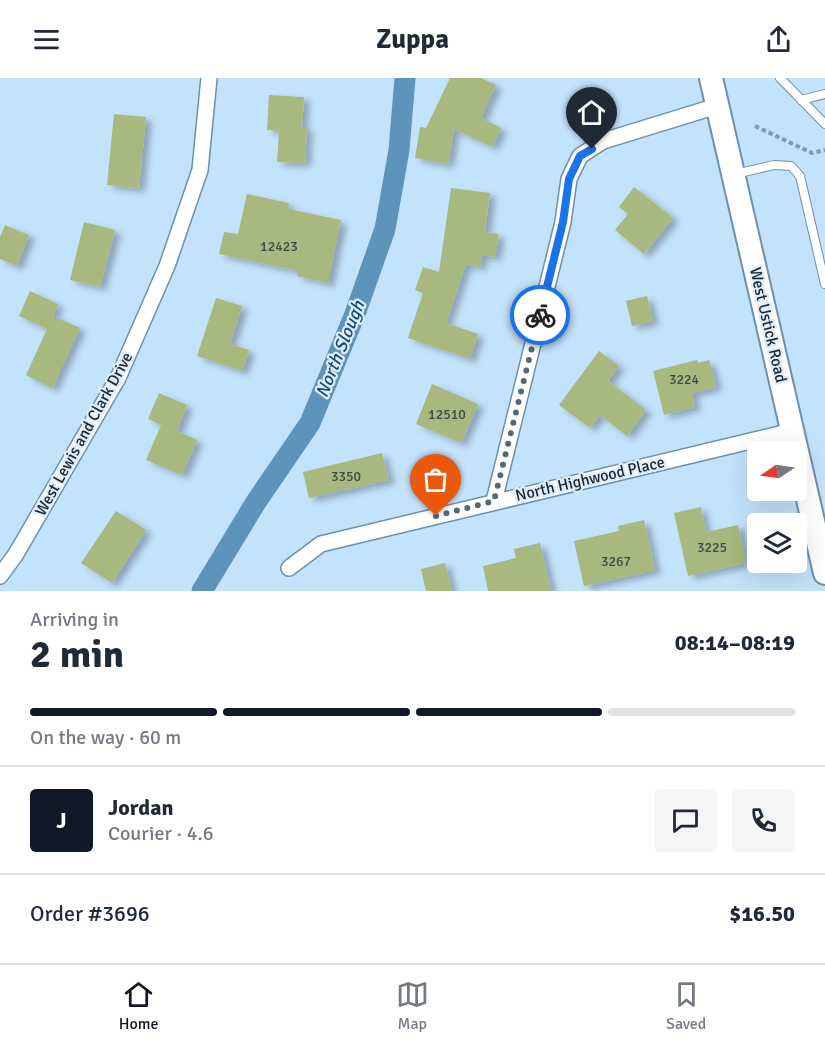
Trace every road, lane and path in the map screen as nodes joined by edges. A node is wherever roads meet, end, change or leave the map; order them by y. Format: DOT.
graph roads {
  1 [pos="209,78"];
  2 [pos="711,78"];
  3 [pos="780,78"];
  4 [pos="825,94"];
  5 [pos="801,100"];
  6 [pos="717,106"];
  7 [pos="825,124"];
  8 [pos="755,126"];
  9 [pos="825,150"];
  10 [pos="733,175"];
  11 [pos="825,284"];
  12 [pos="792,431"];
  13 [pos="494,501"];
  14 [pos="289,568"];
  15 [pos="825,571"];
  16 [pos="0,576"];
  1 -- 16 [label="street, West Lewis and Clark Drive"];
  2 -- 6 [label="main road, West Ustick Road"];
  3 -- 5 [label="lane"];
  4 -- 5 [label="lane"];
  5 -- 7 [label="lane"];
  6 -- 10 [label="main road, West Ustick Road"];
  6 -- 13 [label="street"];
  8 -- 9 [label="path"];
  10 -- 11 [label="lane"];
  10 -- 12 [label="main road, West Ustick Road"];
  12 -- 13 [label="street, North Highwood Place"];
  12 -- 15 [label="main road, West Ustick Road"];
  13 -- 14 [label="street, North Highwood Place"];
}
